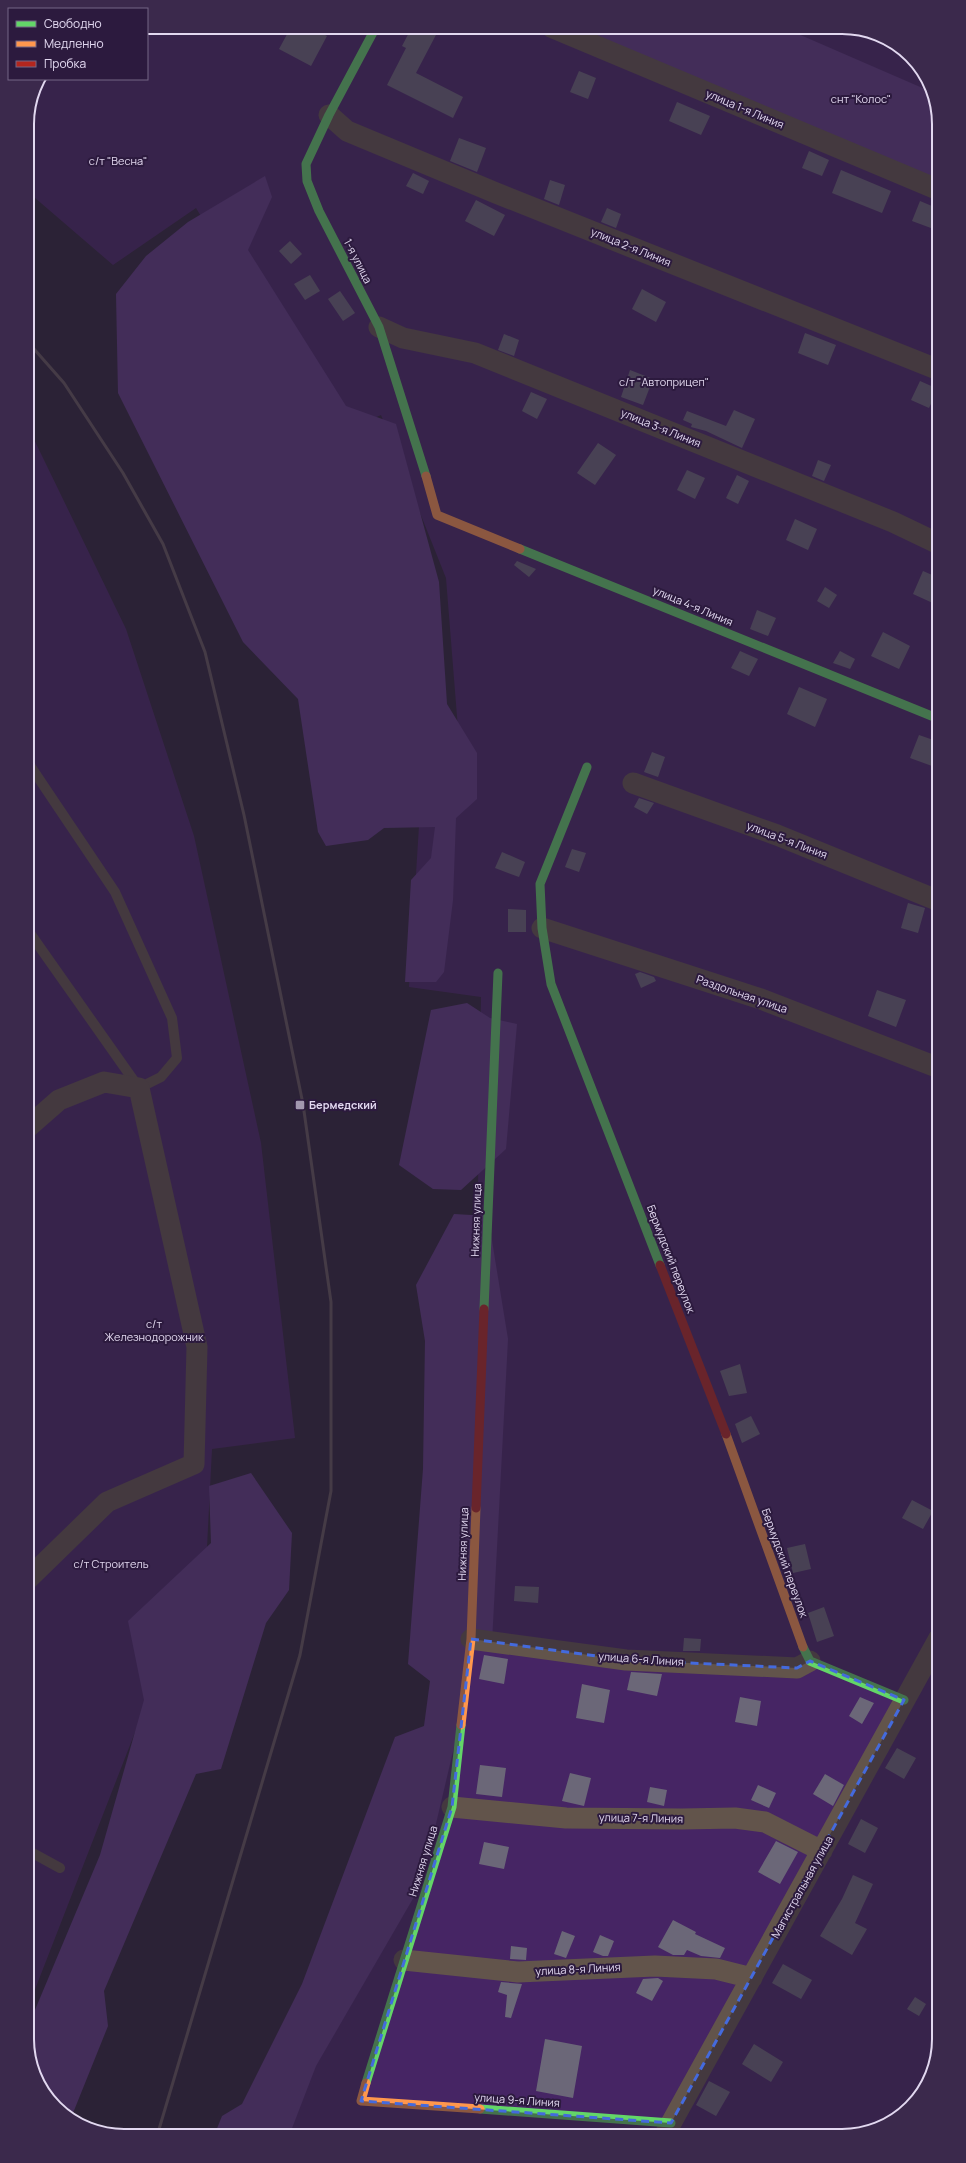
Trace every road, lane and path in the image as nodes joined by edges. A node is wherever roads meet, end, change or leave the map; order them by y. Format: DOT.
graph roads {
  1 [pos="372,34"];
  2 [pos="568,34"];
  3 [pos="329,115"];
  4 [pos="932,187"];
  5 [pos="379,327"];
  6 [pos="932,367"];
  7 [pos="437,515"];
  8 [pos="932,541"];
  9 [pos="932,716"];
  10 [pos="587,767"];
  11 [pos="34,771"];
  12 [pos="633,783"];
  13 [pos="932,898"];
  14 [pos="542,928"];
  15 [pos="34,939"];
  16 [pos="498,973"];
  17 [pos="932,1065"];
  18 [pos="139,1088"];
  19 [pos="34,1122"];
  20 [pos="34,1573"];
  21 [pos="471,1639"];
  22 [pos="932,1650"];
  23 [pos="810,1661"];
  24 [pos="904,1700"];
  25 [pos="452,1807"];
  26 [pos="822,1851"];
  27 [pos="34,1854"];
  28 [pos="60,1868"];
  29 [pos="404,1960"];
  30 [pos="752,1978"];
  31 [pos="361,2101"];
  32 [pos="657,2129"];
  33 [pos="669,2129"];
  1 -- 3 [label="street, 1-я улица"];
  2 -- 4 [label="street, улица 1-я Линия"];
  3 -- 5 [label="street, 1-я улица"];
  3 -- 6 [label="street, улица 2-я Линия"];
  5 -- 7 [label="street, 1-я улица"];
  5 -- 8 [label="street, улица 3-я Линия"];
  7 -- 9 [label="street, улица 4-я Линия"];
  10 -- 14 [label="street, Бермудский переулок"];
  11 -- 18 [label="lane"];
  12 -- 13 [label="street, улица 5-я Линия"];
  14 -- 17 [label="street, Раздольная улица"];
  14 -- 23 [label="street, Бермудский переулок"];
  15 -- 18 [label="lane"];
  16 -- 21 [label="street, Нижняя улица"];
  18 -- 19 [label="street"];
  18 -- 20 [label="street"];
  21 -- 23 [label="street, улица 6-я Линия"];
  21 -- 25 [label="street, Нижняя улица"];
  22 -- 24 [label="street, Магистральная улица"];
  23 -- 24 [label="street"];
  24 -- 26 [label="street, Магистральная улица"];
  25 -- 26 [label="street, улица 7-я Линия"];
  25 -- 29 [label="street, Нижняя улица"];
  26 -- 30 [label="street, Магистральная улица"];
  27 -- 28 [label="lane"];
  29 -- 30 [label="street, улица 8-я Линия"];
  29 -- 31 [label="street, Нижняя улица"];
  30 -- 33 [label="street, Магистральная улица"];
  31 -- 32 [label="street, улица 9-я Линия"];
}
